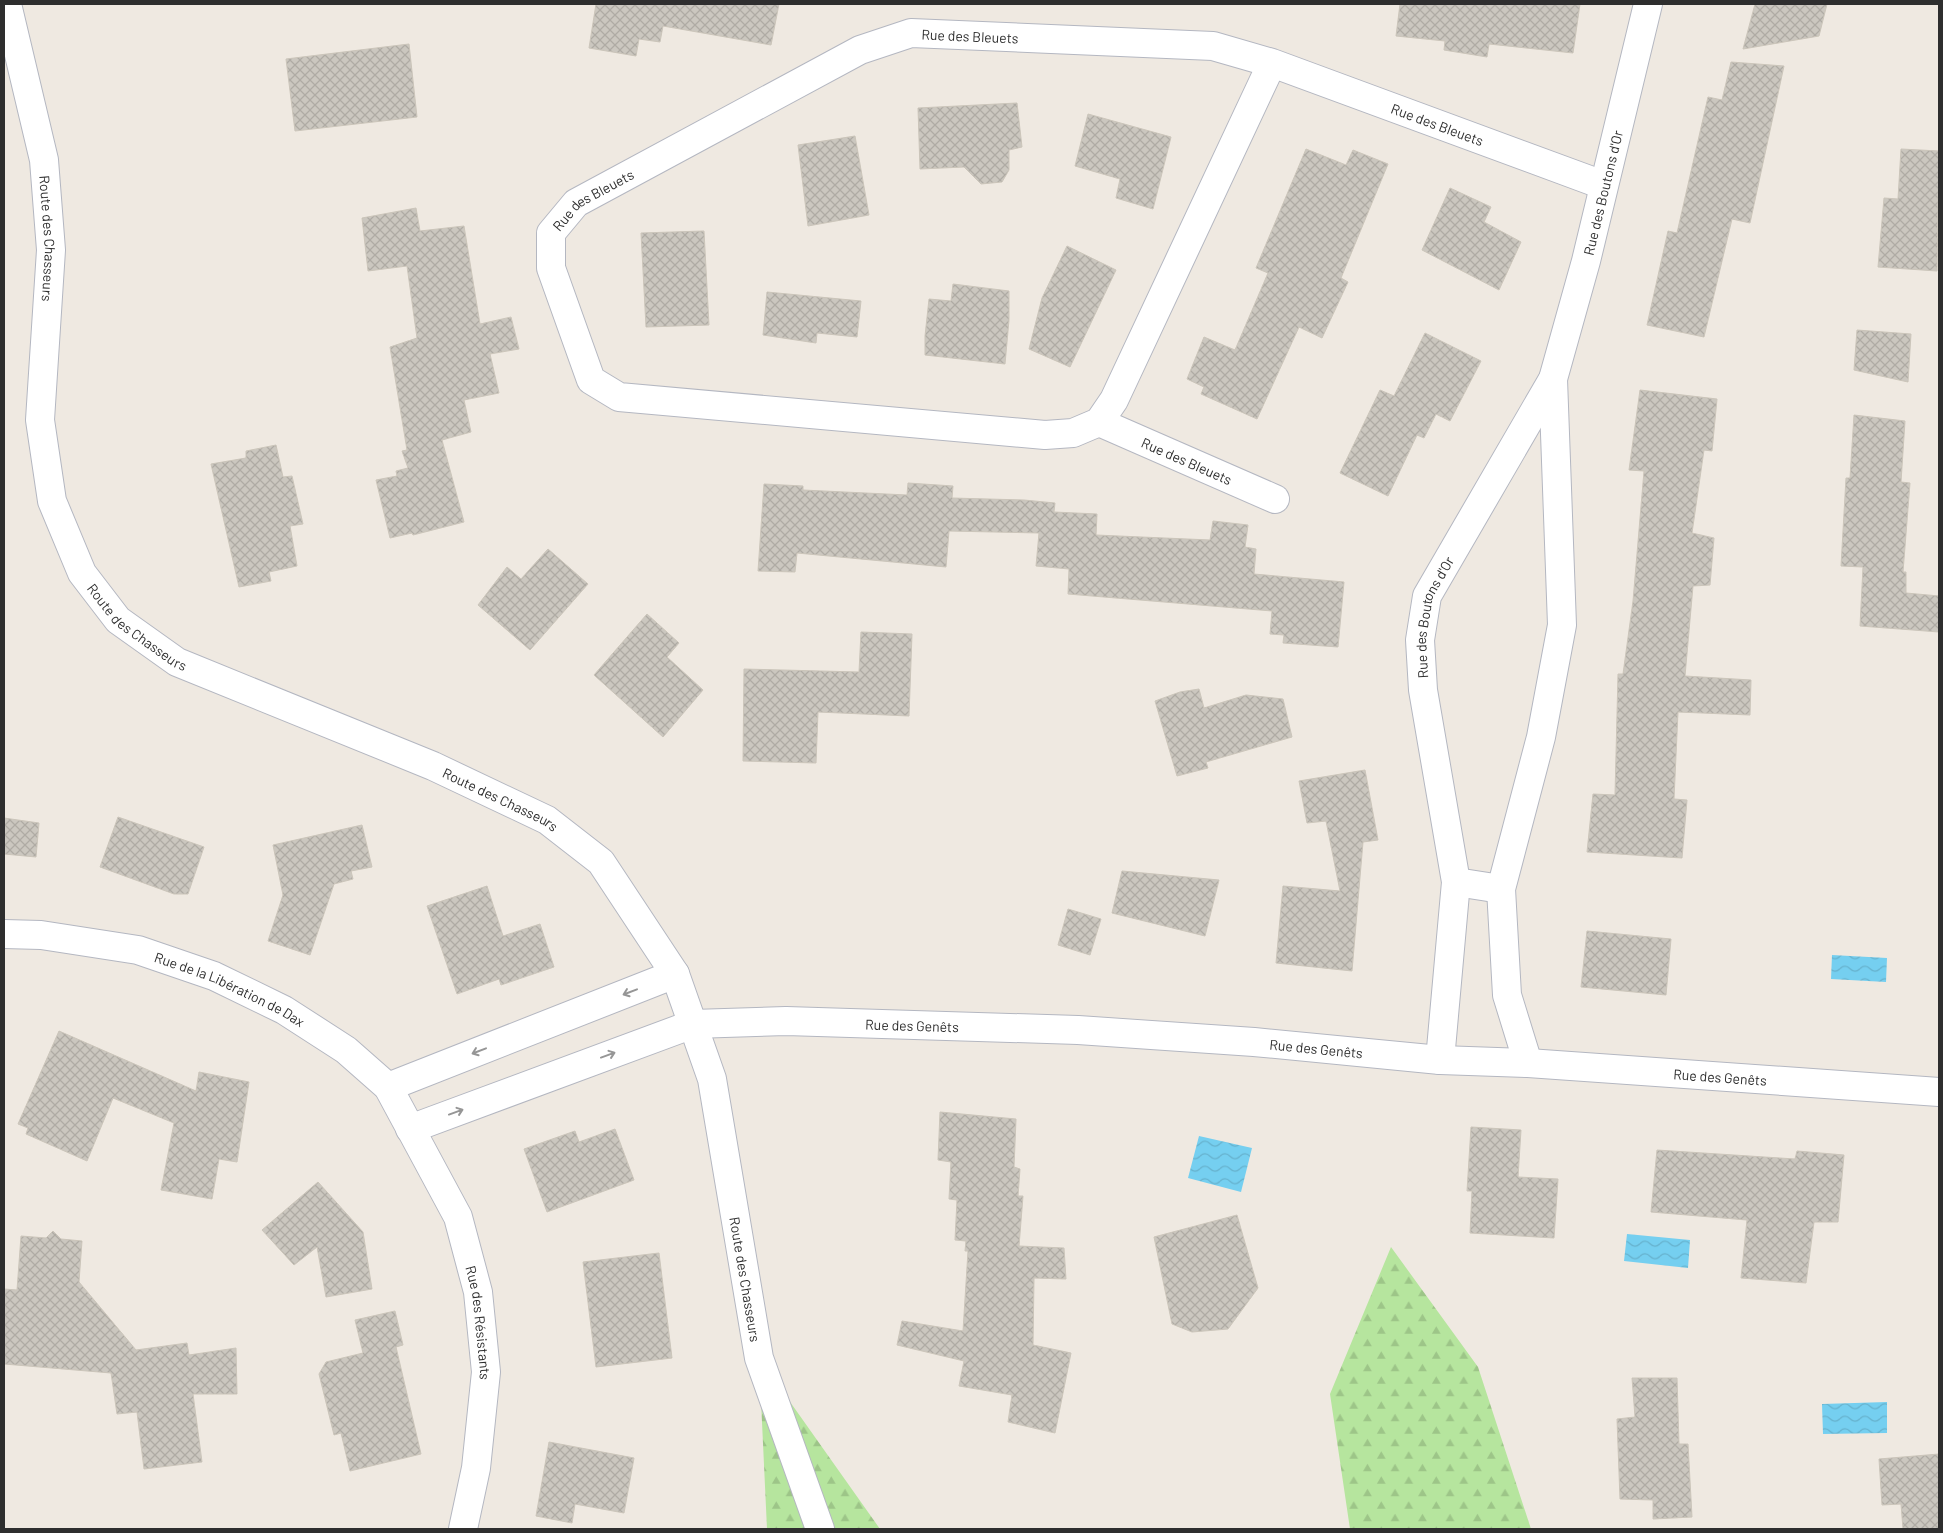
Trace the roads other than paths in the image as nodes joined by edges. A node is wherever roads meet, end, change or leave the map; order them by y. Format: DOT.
graph roads {
  1 [pos="7,4"];
  2 [pos="1648,4"];
  3 [pos="1272,63"];
  4 [pos="1603,185"];
  5 [pos="1553,379"];
  6 [pos="1099,422"];
  7 [pos="1275,499"];
  8 [pos="1456,882"];
  9 [pos="1500,889"];
  10 [pos="4,934"];
  11 [pos="675,974"];
  12 [pos="693,1024"];
  13 [pos="1440,1060"];
  14 [pos="1528,1063"];
  15 [pos="388,1087"];
  16 [pos="1939,1092"];
  17 [pos="410,1129"];
  18 [pos="463,1529"];
  19 [pos="820,1529"];
  1 -- 11 [label="street, Route des Chasseurs"];
  2 -- 4 [label="street, Rue des Boutons d'Or"];
  3 -- 4 [label="street, Rue des Bleuets"];
  3 -- 6 [label="street"];
  3 -- 6 [label="street, Rue des Bleuets"];
  4 -- 5 [label="street, Rue des Boutons d'Or"];
  5 -- 8 [label="street, Rue des Boutons d'Or"];
  5 -- 9 [label="street, Rue des Boutons d'Or"];
  6 -- 7 [label="street, Rue des Bleuets"];
  8 -- 9 [label="street"];
  8 -- 13 [label="street, Rue des Boutons d'Or"];
  9 -- 14 [label="street, Rue des Boutons d'Or"];
  10 -- 15 [label="street, Rue de la Libération de Dax"];
  11 -- 12 [label="street, Route des Chasseurs"];
  11 -- 15 [label="street, one-way"];
  12 -- 13 [label="street, Rue des Genêts"];
  17 -- 12 [label="street, one-way"];
  12 -- 19 [label="street, Route des Chasseurs"];
  13 -- 14 [label="street, Rue des Genêts"];
  14 -- 16 [label="street, Rue des Genêts"];
  15 -- 17 [label="street, Rue de la Libération de Dax"];
  17 -- 18 [label="street, Rue des Résistants"];
}
